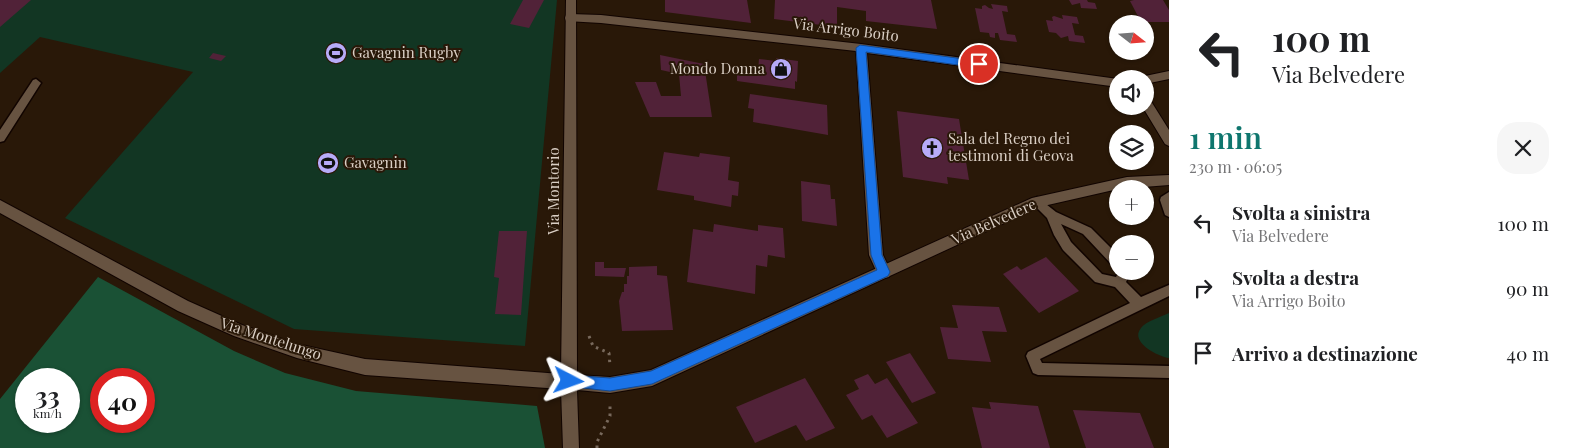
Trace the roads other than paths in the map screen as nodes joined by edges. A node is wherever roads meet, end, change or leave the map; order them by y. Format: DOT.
graph roads {
  1 [pos="571,0"];
  2 [pos="570,18"];
  3 [pos="860,48"];
  4 [pos="1169,75"];
  5 [pos="1154,78"];
  6 [pos="1109,82"];
  7 [pos="36,84"];
  8 [pos="1153,115"];
  9 [pos="3,128"];
  10 [pos="0,138"];
  11 [pos="1169,141"];
  12 [pos="1169,180"];
  13 [pos="1169,197"];
  14 [pos="1037,202"];
  15 [pos="0,206"];
  16 [pos="1169,212"];
  17 [pos="1052,215"];
  18 [pos="1109,254"];
  19 [pos="884,272"];
  20 [pos="1120,280"];
  21 [pos="1119,283"];
  22 [pos="1169,290"];
  23 [pos="1140,304"];
  24 [pos="1169,372"];
  25 [pos="569,381"];
  26 [pos="571,448"];
  1 -- 2 [label="street, Via Montorio"];
  2 -- 3 [label="street, Via Arrigo Boito"];
  2 -- 25 [label="street, Via Montorio"];
  3 -- 6 [label="street, Via Arrigo Boito"];
  3 -- 19 [label="street"];
  4 -- 5 [label="street"];
  7 -- 9 [label="lane"];
  8 -- 11 [label="street"];
  9 -- 10 [label="lane"];
  12 -- 14 [label="street, Via Belvedere"];
  13 -- 16 [label="lane"];
  14 -- 17 [label="lane"];
  14 -- 19 [label="street, Via Belvedere"];
  15 -- 25 [label="street, Via Montelungo"];
  17 -- 18 [label="lane"];
  17 -- 21 [label="lane"];
  19 -- 25 [label="street, Via Belvedere"];
  20 -- 21 [label="lane"];
  21 -- 23 [label="lane"];
  22 -- 23 [label="lane"];
  23 -- 24 [label="lane"];
  25 -- 26 [label="street, Via Montorio"];
}
